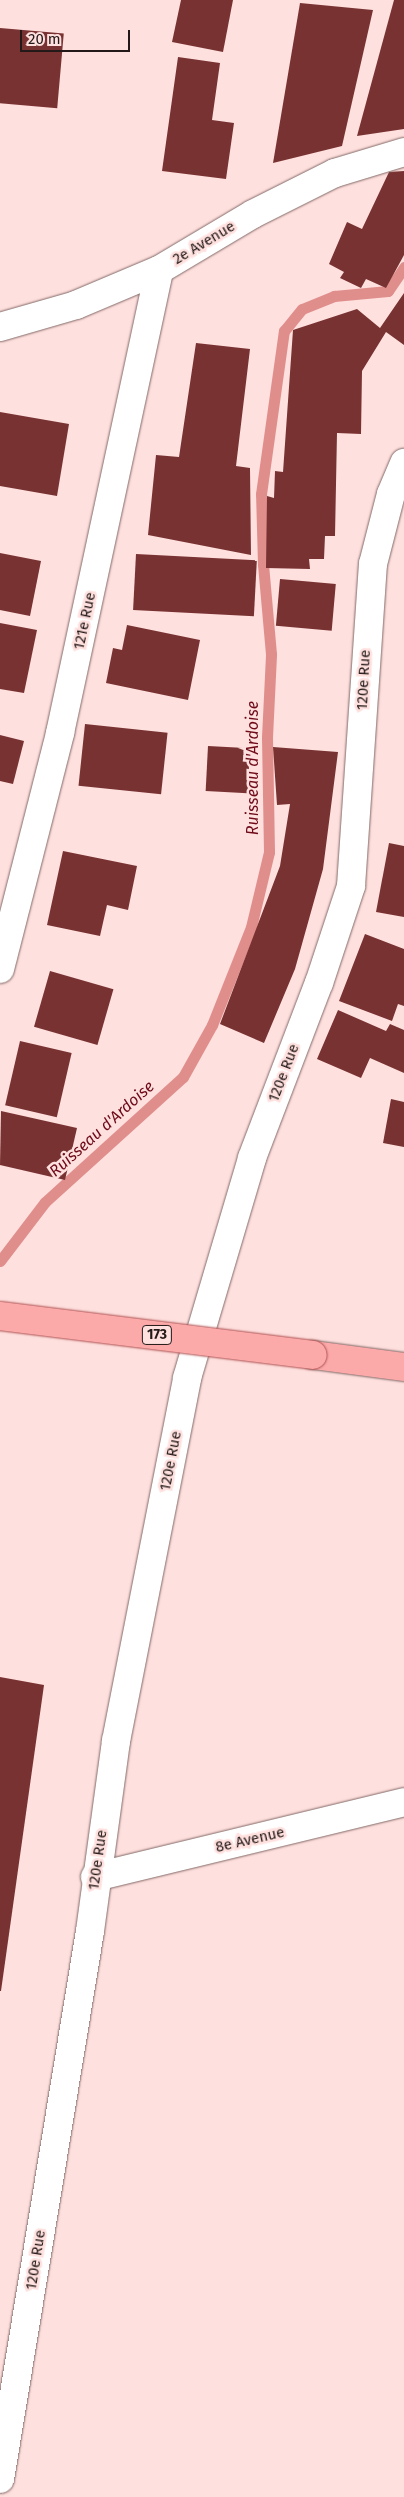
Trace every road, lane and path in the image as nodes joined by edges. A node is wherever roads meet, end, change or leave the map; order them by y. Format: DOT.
graph roads {
  1 [pos="404,152"];
  2 [pos="159,270"];
  3 [pos="0,327"];
  4 [pos="404,463"];
  5 [pos="0,969"];
  6 [pos="0,1316"];
  7 [pos="404,1367"];
  8 [pos="404,1802"];
  9 [pos="95,1877"];
  10 [pos="0,2479"];
  1 -- 2 [label="street, 2e Avenue"];
  2 -- 3 [label="street, 2e Avenue"];
  2 -- 5 [label="street, 121e Rue"];
  4 -- 9 [label="street, 120e Rue"];
  6 -- 7 [label="main road, 173, bridge"];
  8 -- 9 [label="street, 8e Avenue"];
  9 -- 10 [label="street, 120e Rue"];
}
